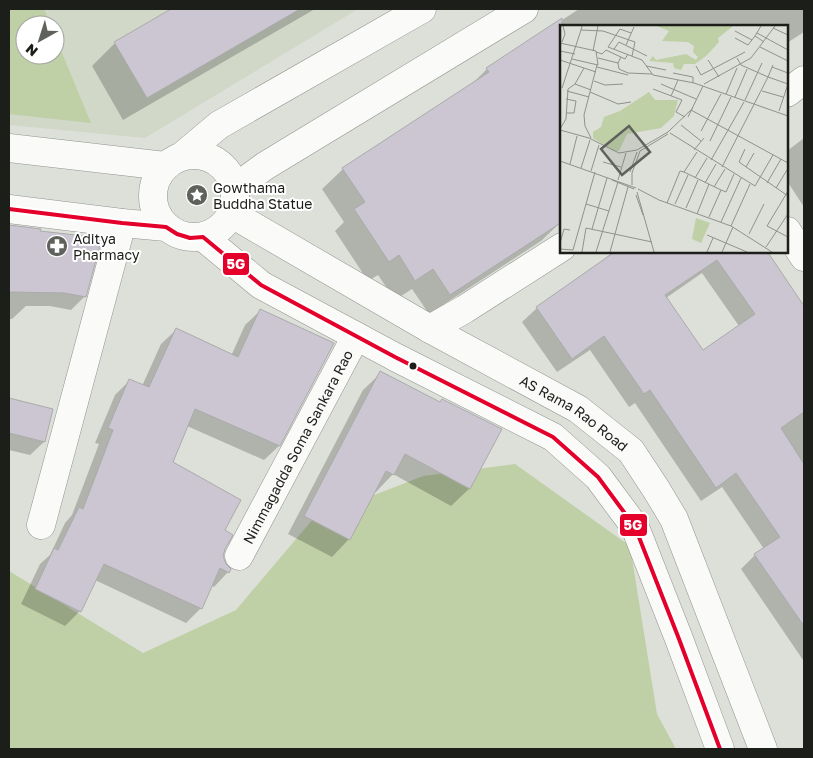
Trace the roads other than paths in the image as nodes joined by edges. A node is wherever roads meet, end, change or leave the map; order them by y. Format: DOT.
graph roads {
  1 [pos="422,9"];
  2 [pos="524,9"];
  3 [pos="804,80"];
  4 [pos="788,92"];
  5 [pos="9,148"];
  6 [pos="173,161"];
  7 [pos="233,201"];
  8 [pos="9,209"];
  9 [pos="122,223"];
  10 [pos="166,227"];
  11 [pos="788,232"];
  12 [pos="203,237"];
  13 [pos="560,248"];
  14 [pos="804,256"];
  15 [pos="430,328"];
  16 [pos="356,336"];
  17 [pos="41,526"];
  18 [pos="239,556"];
  19 [pos="720,749"];
  20 [pos="763,749"];
  1 -- 6 [label="street"];
  2 -- 7 [label="street"];
  3 -- 4 [label="street"];
  5 -- 6 [label="street"];
  6 -- 7 [label="street"];
  6 -- 10 [label="street"];
  7 -- 12 [label="street"];
  7 -- 15 [label="street, AS Rama Rao Road"];
  8 -- 9 [label="street"];
  9 -- 10 [label="street"];
  9 -- 17 [label="street"];
  10 -- 12 [label="street"];
  11 -- 14 [label="street"];
  12 -- 16 [label="street"];
  13 -- 15 [label="street"];
  15 -- 20 [label="street, AS Rama Rao Road"];
  16 -- 18 [label="street, Nimmagadda Soma Sankara Rao"];
  16 -- 19 [label="street"];
}
